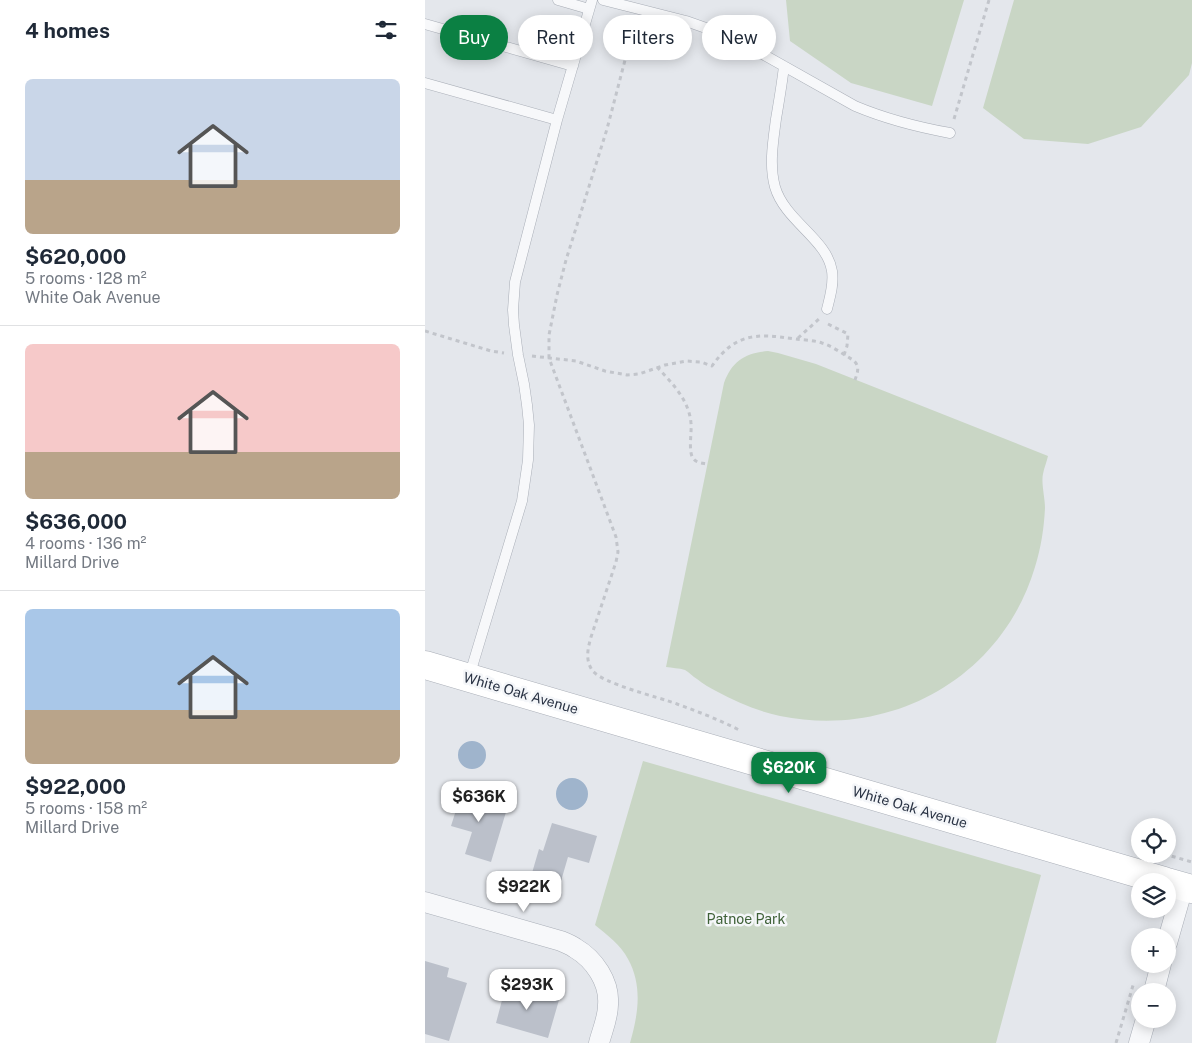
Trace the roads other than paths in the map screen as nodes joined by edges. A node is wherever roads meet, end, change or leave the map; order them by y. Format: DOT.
graph roads {
  1 [pos="558,0"];
  2 [pos="603,0"];
  3 [pos="591,4"];
  4 [pos="425,24"];
  5 [pos="573,66"];
  6 [pos="784,66"];
  7 [pos="425,83"];
  8 [pos="557,120"];
  9 [pos="950,133"];
  10 [pos="827,309"];
  11 [pos="425,665"];
  12 [pos="468,677"];
  13 [pos="1180,880"];
  14 [pos="425,902"];
  15 [pos="1170,928"];
  16 [pos="1143,1028"];
  17 [pos="599,1043"];
  18 [pos="1139,1043"];
  1 -- 3 [label="lane"];
  2 -- 6 [label="lane"];
  3 -- 5 [label="lane"];
  4 -- 5 [label="lane"];
  5 -- 8 [label="lane"];
  6 -- 9 [label="lane"];
  6 -- 10 [label="lane"];
  7 -- 8 [label="lane"];
  8 -- 12 [label="lane"];
  11 -- 12 [label="street, White Oak Avenue"];
  12 -- 13 [label="street, White Oak Avenue"];
  13 -- 15 [label="street"];
  14 -- 17 [label="street"];
  16 -- 18 [label="street"];
}
